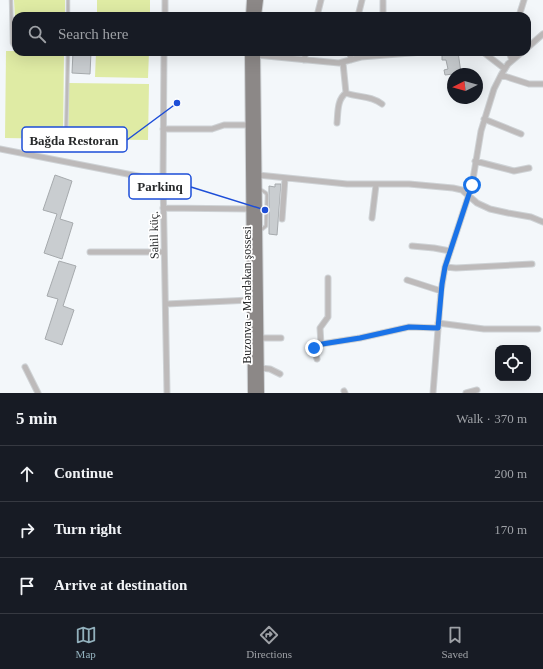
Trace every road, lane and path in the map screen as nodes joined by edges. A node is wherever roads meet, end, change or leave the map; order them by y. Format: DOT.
graph roads {
  1 [pos="11,0"];
  2 [pos="68,0"];
  3 [pos="165,0"];
  4 [pos="251,0"];
  5 [pos="259,0"];
  6 [pos="321,0"];
  7 [pos="362,0"];
  8 [pos="524,0"];
  9 [pos="383,2"];
  10 [pos="68,12"];
  11 [pos="165,12"];
  12 [pos="250,12"];
  13 [pos="258,12"];
  14 [pos="318,12"];
  15 [pos="359,12"];
  16 [pos="383,12"];
  17 [pos="520,12"];
  18 [pos="543,34"];
  19 [pos="12,43"];
  20 [pos="531,44"];
  21 [pos="68,56"];
  22 [pos="164,56"];
  23 [pos="254,56"];
  24 [pos="254,56"];
  25 [pos="275,56"];
  26 [pos="305,56"];
  27 [pos="350,56"];
  28 [pos="368,56"];
  29 [pos="488,56"];
  30 [pos="510,56"];
  31 [pos="517,56"];
  32 [pos="304,60"];
  33 [pos="351,60"];
  34 [pos="512,60"];
  35 [pos="343,62"];
  36 [pos="505,69"];
  37 [pos="501,76"];
  38 [pos="543,84"];
  39 [pos="346,93"];
  40 [pos="382,104"];
  41 [pos="484,119"];
  42 [pos="337,122"];
  43 [pos="250,125"];
  44 [pos="163,129"];
  45 [pos="521,134"];
  46 [pos="66,137"];
  47 [pos="0,149"];
  48 [pos="475,160"];
  49 [pos="529,168"];
  50 [pos="258,175"];
  51 [pos="285,178"];
  52 [pos="163,179"];
  53 [pos="376,184"];
  54 [pos="468,196"];
  55 [pos="163,208"];
  56 [pos="251,209"];
  57 [pos="372,218"];
  58 [pos="282,219"];
  59 [pos="543,222"];
  60 [pos="412,246"];
  61 [pos="450,251"];
  62 [pos="90,252"];
  63 [pos="164,252"];
  64 [pos="532,264"];
  65 [pos="445,267"];
  66 [pos="328,278"];
  67 [pos="407,280"];
  68 [pos="441,291"];
  69 [pos="251,300"];
  70 [pos="166,304"];
  71 [pos="438,326"];
  72 [pos="538,329"];
  73 [pos="259,338"];
  74 [pos="281,338"];
  75 [pos="321,344"];
  76 [pos="317,359"];
  77 [pos="25,367"];
  78 [pos="260,368"];
  79 [pos="280,374"];
  80 [pos="477,390"];
  81 [pos="38,393"];
  82 [pos="167,393"];
  83 [pos="252,393"];
  84 [pos="260,393"];
  85 [pos="433,393"];
  86 [pos="466,393"];
  1 -- 19 [label="lane"];
  2 -- 10 [label="lane"];
  3 -- 11 [label="street"];
  4 -- 12 [label="main road"];
  5 -- 13 [label="main road"];
  6 -- 14 [label="street"];
  7 -- 15 [label="street"];
  8 -- 17 [label="street"];
  9 -- 16 [label="street"];
  18 -- 20 [label="street"];
  21 -- 46 [label="lane"];
  22 -- 44 [label="street, Sahil küç."];
  23 -- 43 [label="main road"];
  24 -- 50 [label="main road, Buzonva - Mərdəkan şossesi"];
  25 -- 32 [label="street"];
  26 -- 32 [label="street"];
  27 -- 33 [label="street"];
  28 -- 33 [label="street"];
  29 -- 36 [label="street"];
  30 -- 34 [label="street"];
  31 -- 34 [label="street"];
  32 -- 35 [label="street"];
  33 -- 35 [label="street"];
  34 -- 36 [label="street"];
  35 -- 39 [label="street"];
  36 -- 37 [label="street"];
  37 -- 38 [label="street"];
  37 -- 41 [label="street"];
  39 -- 40 [label="street"];
  39 -- 42 [label="street"];
  41 -- 45 [label="street"];
  41 -- 48 [label="street"];
  43 -- 44 [label="street"];
  43 -- 56 [label="main road"];
  44 -- 52 [label="street, Sahil küç."];
  47 -- 52 [label="street"];
  48 -- 49 [label="street"];
  48 -- 54 [label="street"];
  50 -- 51 [label="street"];
  50 -- 73 [label="main road, Buzonva - Mərdəkan şossesi"];
  51 -- 53 [label="street"];
  51 -- 58 [label="street"];
  52 -- 55 [label="street, Sahil küç."];
  53 -- 54 [label="street"];
  53 -- 57 [label="street"];
  54 -- 59 [label="street"];
  54 -- 61 [label="street"];
  55 -- 56 [label="street"];
  55 -- 63 [label="street, Sahil küç."];
  56 -- 69 [label="main road"];
  60 -- 61 [label="street"];
  61 -- 65 [label="street"];
  62 -- 63 [label="street"];
  63 -- 70 [label="street, Sahil küç."];
  64 -- 65 [label="street"];
  65 -- 68 [label="street"];
  66 -- 75 [label="street"];
  67 -- 68 [label="street"];
  68 -- 71 [label="street"];
  69 -- 70 [label="street"];
  69 -- 83 [label="main road"];
  70 -- 82 [label="street, Sahil küç."];
  71 -- 72 [label="street"];
  71 -- 75 [label="street"];
  71 -- 85 [label="street"];
  73 -- 74 [label="street"];
  73 -- 78 [label="main road, Buzonva - Mərdəkan şossesi"];
  75 -- 76 [label="street"];
  77 -- 81 [label="street"];
  78 -- 79 [label="street"];
  78 -- 84 [label="main road, Buzonva - Mərdəkan şossesi"];
  80 -- 86 [label="street"];
}
